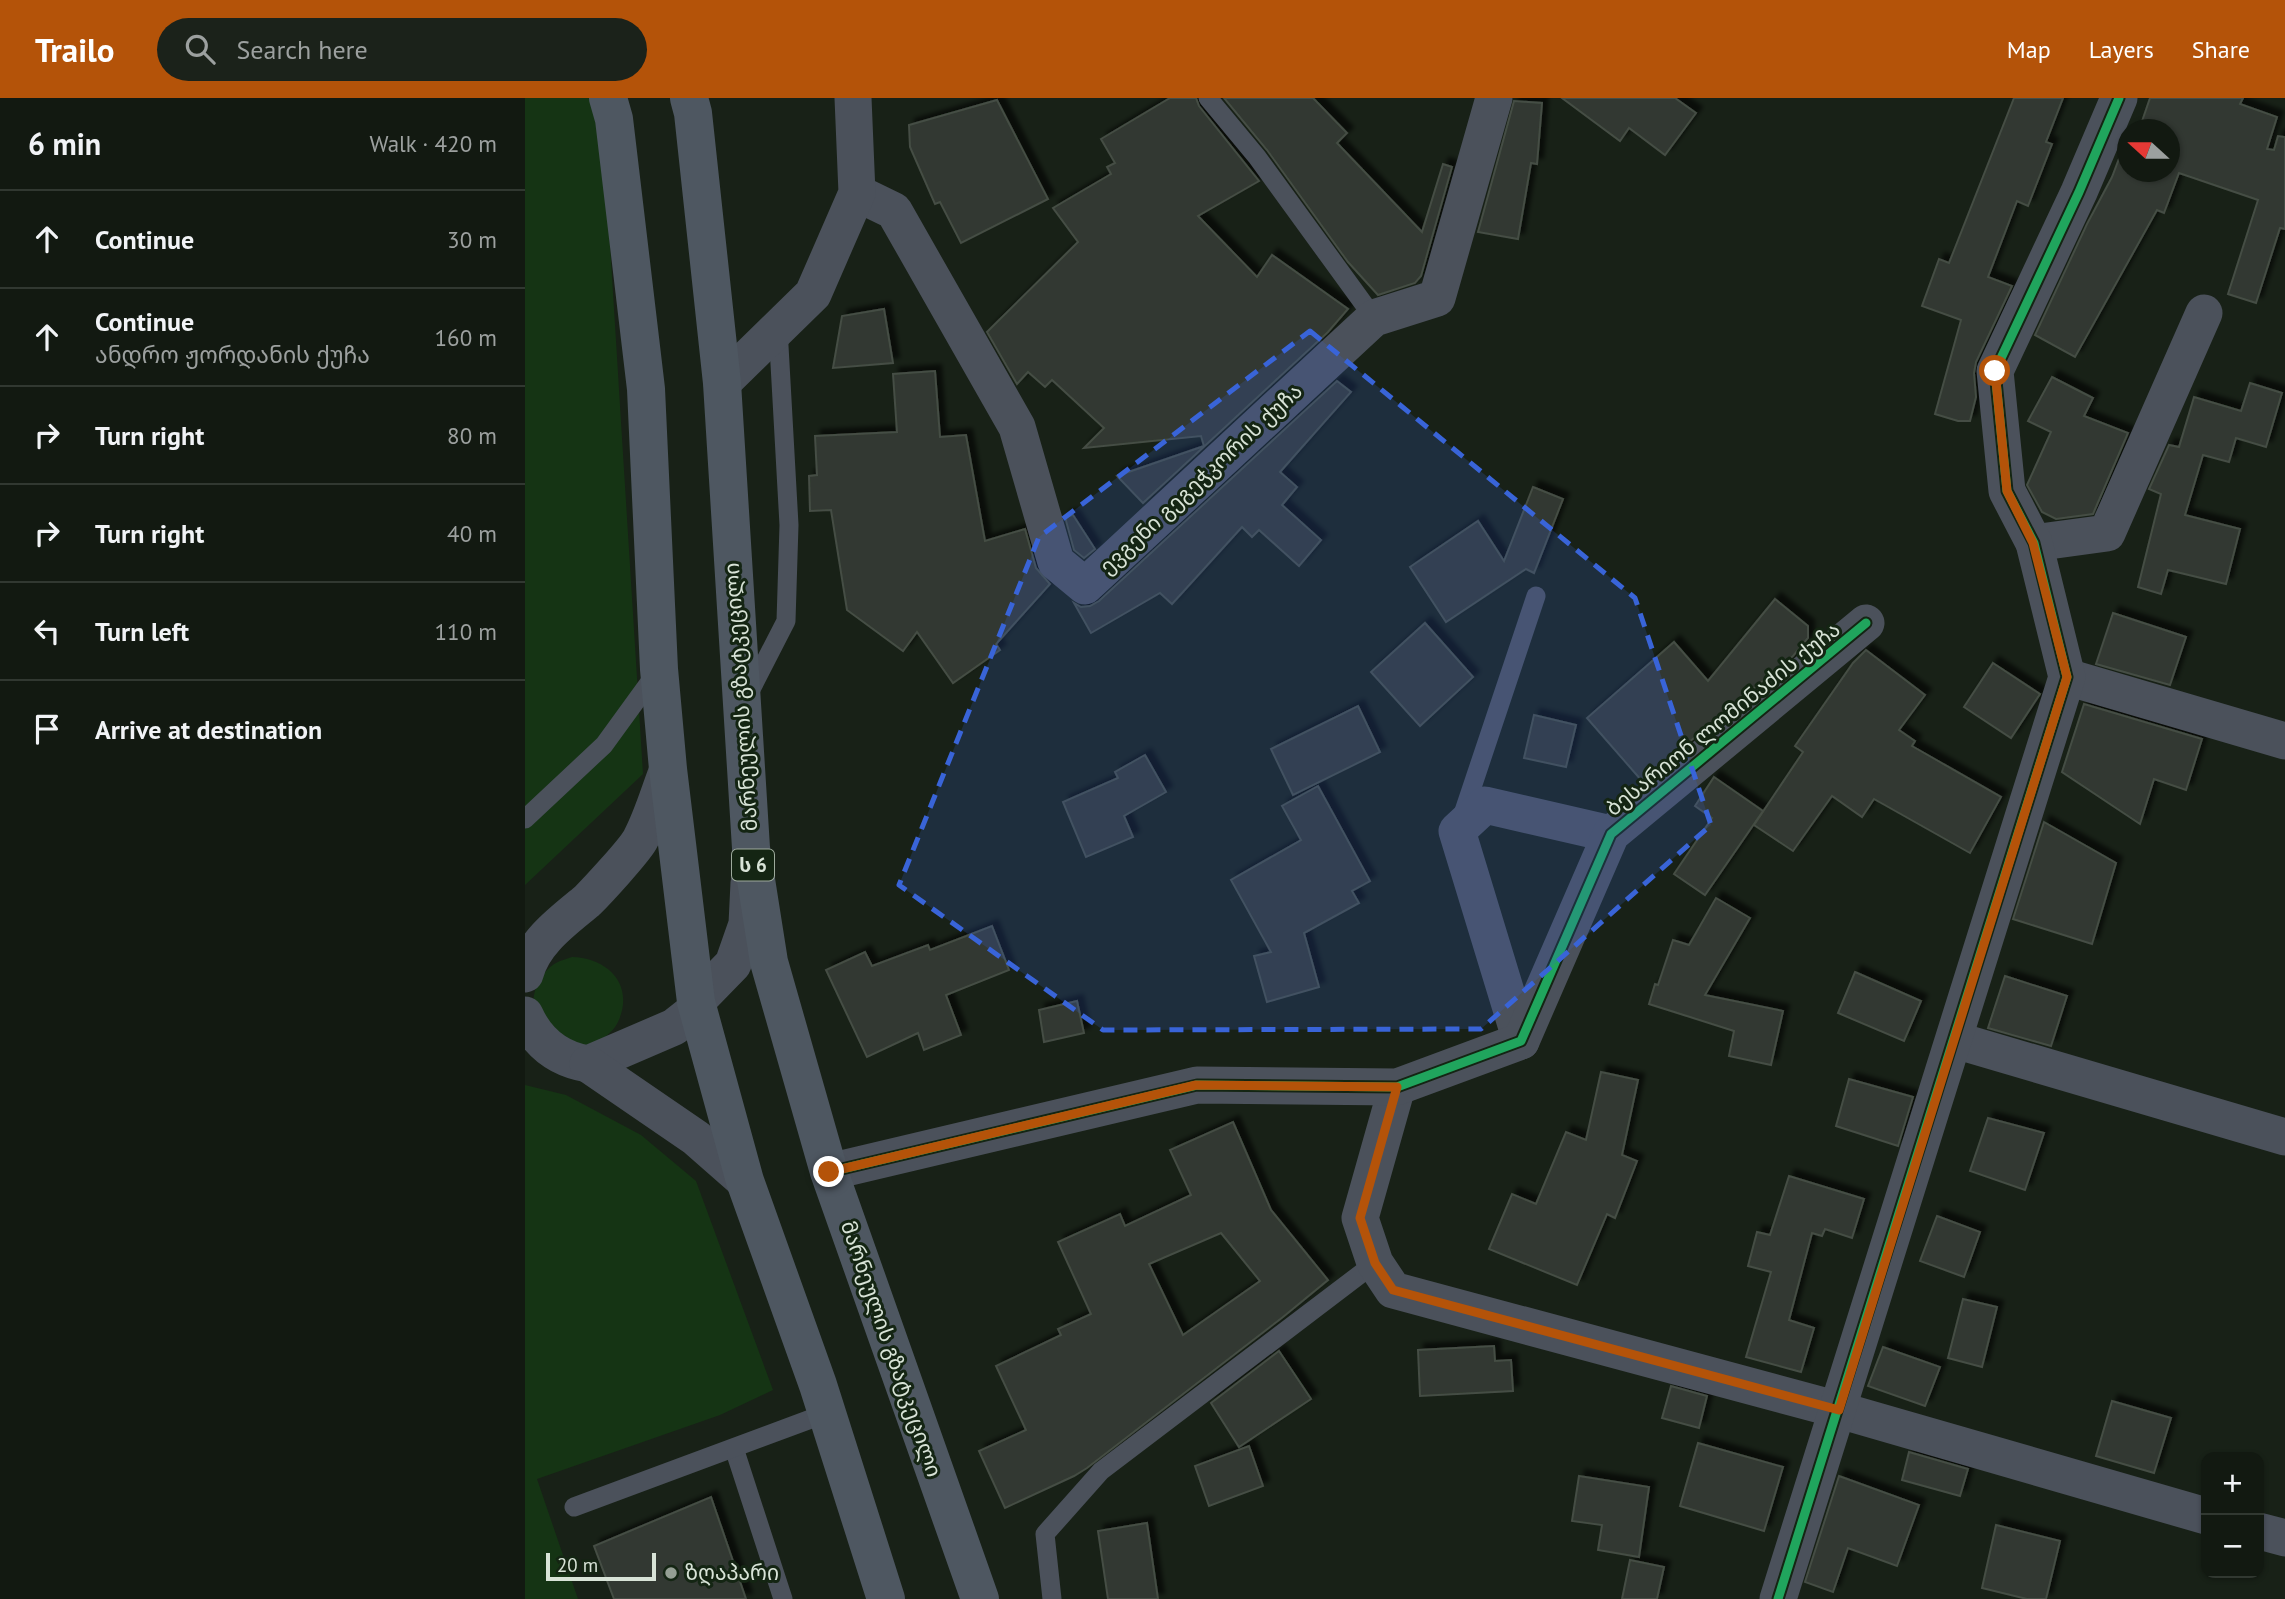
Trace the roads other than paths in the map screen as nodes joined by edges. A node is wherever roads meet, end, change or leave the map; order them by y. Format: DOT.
graph roads {
  1 [pos="608,98"];
  2 [pos="689,98"];
  3 [pos="853,98"];
  4 [pos="1208,98"];
  5 [pos="1494,98"];
  6 [pos="2119,98"];
  7 [pos="857,193"];
  8 [pos="2204,313"];
  9 [pos="1374,318"];
  10 [pos="778,328"];
  11 [pos="722,383"];
  12 [pos="2033,543"];
  13 [pos="1536,596"];
  14 [pos="1866,623"];
  15 [pos="659,669"];
  16 [pos="2067,677"];
  17 [pos="742,707"];
  18 [pos="2285,741"];
  19 [pos="668,769"];
  20 [pos="525,819"];
  21 [pos="1457,831"];
  22 [pos="1611,834"];
  23 [pos="751,848"];
  24 [pos="526,967"];
  25 [pos="696,1002"];
  26 [pos="525,1015"];
  27 [pos="1955,1040"];
  28 [pos="1521,1041"];
  29 [pos="538,1051"];
  30 [pos="587,1064"];
  31 [pos="1397,1087"];
  32 [pos="2285,1137"];
  33 [pos="829,1172"];
  34 [pos="745,1181"];
  35 [pos="1375,1263"];
  36 [pos="1839,1410"];
  37 [pos="827,1413"];
  38 [pos="734,1448"];
  39 [pos="574,1507"];
  40 [pos="2203,1515"];
  41 [pos="2264,1532"];
  42 [pos="2285,1538"];
  43 [pos="783,1599"];
  44 [pos="886,1599"];
  45 [pos="980,1599"];
  46 [pos="1052,1599"];
  47 [pos="1778,1599"];
  1 -- 15 [label="highway"];
  2 -- 11 [label="highway, მარნეულის გზატკეცილი / ს 6"];
  3 -- 7 [label="street"];
  4 -- 9 [label="lane"];
  5 -- 9 [label="street, ევგენი გეგეჭკორის ქუჩა"];
  6 -- 12 [label="street"];
  7 -- 9 [label="street, ევგენი გეგეჭკორის ქუჩა"];
  7 -- 10 [label="street"];
  8 -- 12 [label="street"];
  10 -- 11 [label="street"];
  10 -- 17 [label="lane"];
  11 -- 17 [label="highway, მარნეულის გზატკეცილი / ს 6"];
  12 -- 16 [label="street"];
  13 -- 21 [label="lane"];
  14 -- 22 [label="street, ბესარიონ ლომინაძის ქუჩა"];
  15 -- 19 [label="highway"];
  15 -- 20 [label="lane"];
  16 -- 18 [label="street"];
  16 -- 27 [label="street"];
  17 -- 23 [label="highway, მარნეულის გზატკეცილი / ს 6"];
  19 -- 24 [label="street"];
  19 -- 25 [label="highway"];
  21 -- 22 [label="street"];
  21 -- 28 [label="street"];
  22 -- 28 [label="street, ბესარიონ ლომინაძის ქუჩა"];
  23 -- 25 [label="street"];
  23 -- 33 [label="highway, მარნეულის გზატკეცილი / ს 6"];
  25 -- 30 [label="street"];
  25 -- 34 [label="highway"];
  26 -- 29 [label="street"];
  27 -- 32 [label="street"];
  27 -- 36 [label="street"];
  28 -- 31 [label="street"];
  29 -- 30 [label="street"];
  30 -- 34 [label="street"];
  31 -- 33 [label="street"];
  31 -- 35 [label="street"];
  33 -- 45 [label="highway, მარნეულის გზატკეცილი / ს 6"];
  34 -- 37 [label="highway"];
  35 -- 36 [label="street"];
  35 -- 46 [label="lane"];
  36 -- 40 [label="street"];
  36 -- 47 [label="street"];
  37 -- 38 [label="lane"];
  37 -- 44 [label="highway"];
  38 -- 39 [label="lane"];
  38 -- 43 [label="lane"];
  41 -- 42 [label="street"];
}
